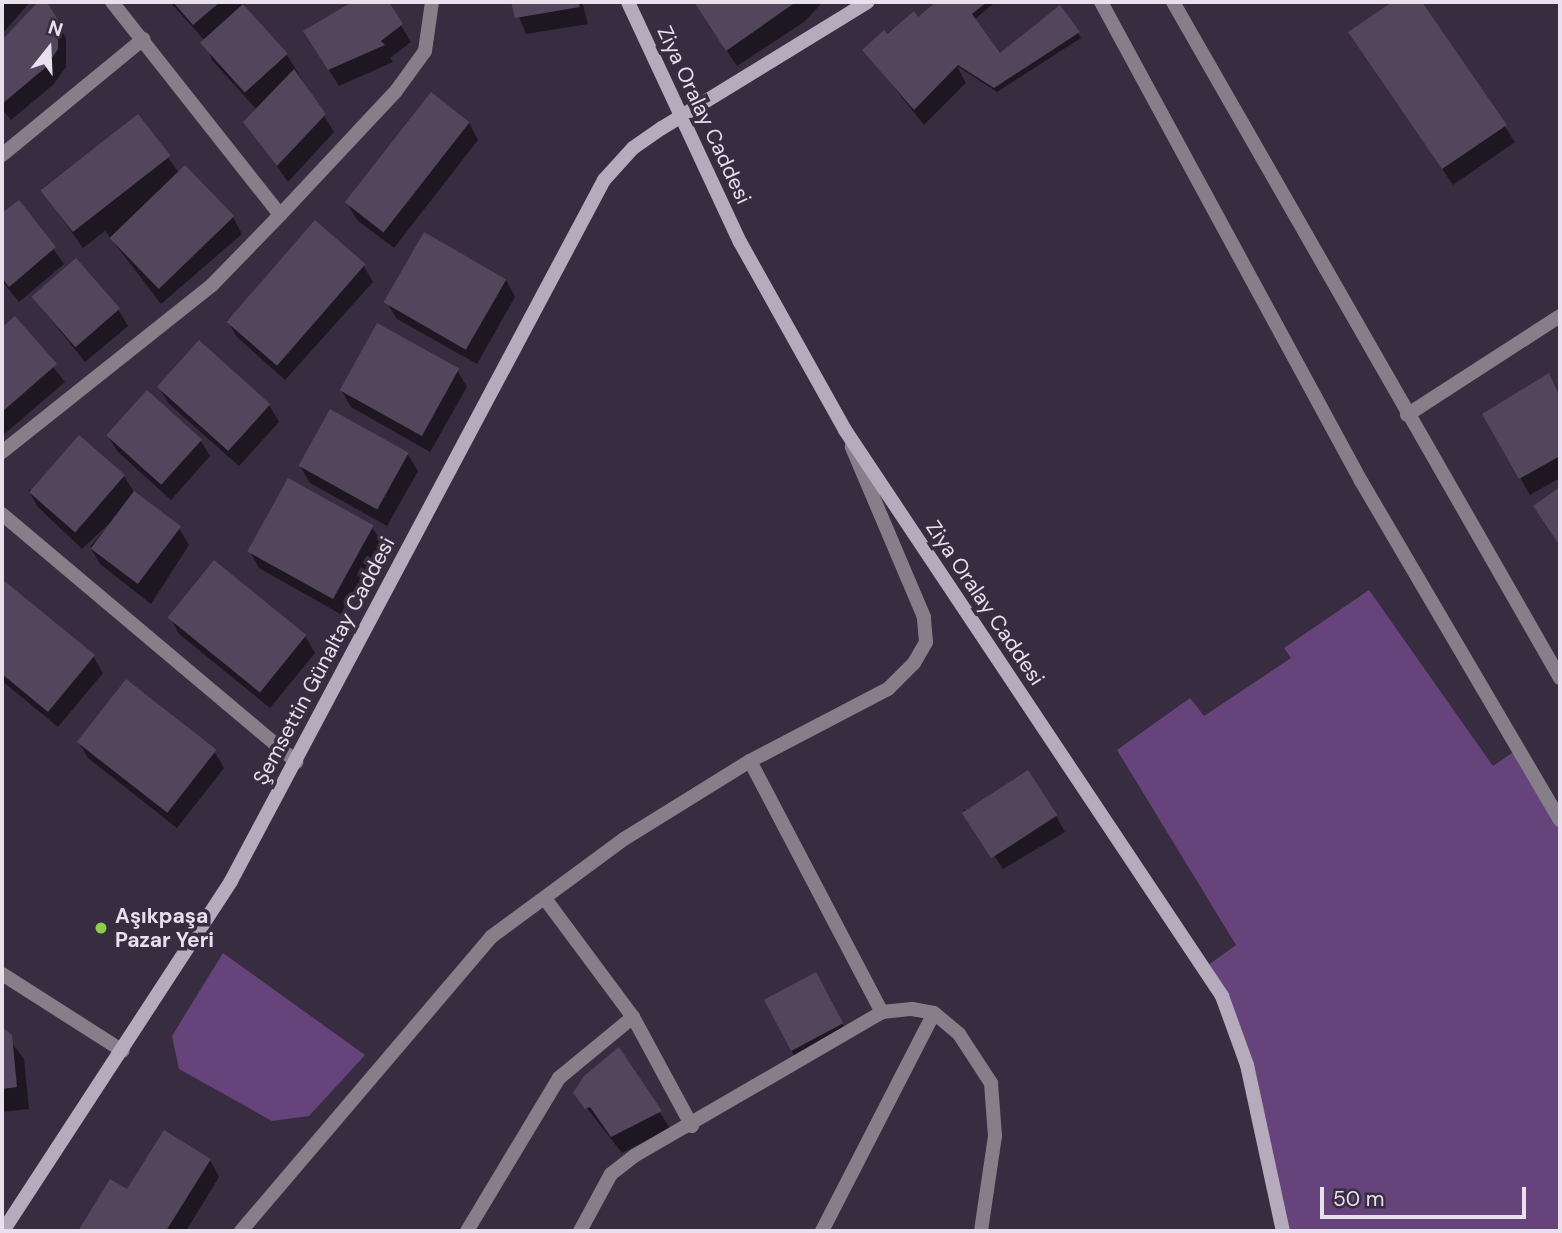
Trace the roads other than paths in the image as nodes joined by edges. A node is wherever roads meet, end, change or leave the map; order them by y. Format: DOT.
graph roads {
  1 [pos="112,2"];
  2 [pos="432,2"];
  3 [pos="628,2"];
  4 [pos="868,2"];
  5 [pos="1101,2"];
  6 [pos="1173,2"];
  7 [pos="143,39"];
  8 [pos="680,116"];
  9 [pos="2,155"];
  10 [pos="280,215"];
  11 [pos="1560,316"];
  12 [pos="1407,415"];
  13 [pos="845,430"];
  14 [pos="2,452"];
  15 [pos="2,514"];
  16 [pos="1560,678"];
  17 [pos="750,761"];
  18 [pos="297,762"];
  19 [pos="1560,820"];
  20 [pos="546,900"];
  21 [pos="2,974"];
  22 [pos="882,1013"];
  23 [pos="934,1013"];
  24 [pos="633,1017"];
  25 [pos="123,1051"];
  26 [pos="692,1126"];
  27 [pos="3,1231"];
  28 [pos="241,1231"];
  29 [pos="467,1231"];
  30 [pos="580,1231"];
  31 [pos="822,1231"];
  32 [pos="981,1231"];
  33 [pos="1283,1231"];
  1 -- 7 [label="street"];
  2 -- 10 [label="street"];
  3 -- 8 [label="main road, Ziya Oralay Caddesi"];
  4 -- 8 [label="main road, Şemsettin Günaltay Caddesi"];
  5 -- 19 [label="street"];
  6 -- 12 [label="street"];
  7 -- 9 [label="street"];
  7 -- 10 [label="street"];
  8 -- 13 [label="main road, Ziya Oralay Caddesi"];
  8 -- 18 [label="main road, Şemsettin Günaltay Caddesi"];
  10 -- 14 [label="street"];
  11 -- 12 [label="street"];
  12 -- 16 [label="street"];
  13 -- 17 [label="street"];
  13 -- 33 [label="main road, Ziya Oralay Caddesi"];
  15 -- 18 [label="street"];
  17 -- 20 [label="street"];
  17 -- 22 [label="street"];
  18 -- 25 [label="main road, Şemsettin Günaltay Caddesi"];
  20 -- 24 [label="street"];
  20 -- 28 [label="street"];
  21 -- 25 [label="street"];
  22 -- 23 [label="street"];
  22 -- 26 [label="street"];
  23 -- 31 [label="street"];
  23 -- 32 [label="street"];
  24 -- 26 [label="street"];
  24 -- 29 [label="street"];
  25 -- 27 [label="main road, Şemsettin Günaltay Caddesi"];
  26 -- 30 [label="street"];
}
